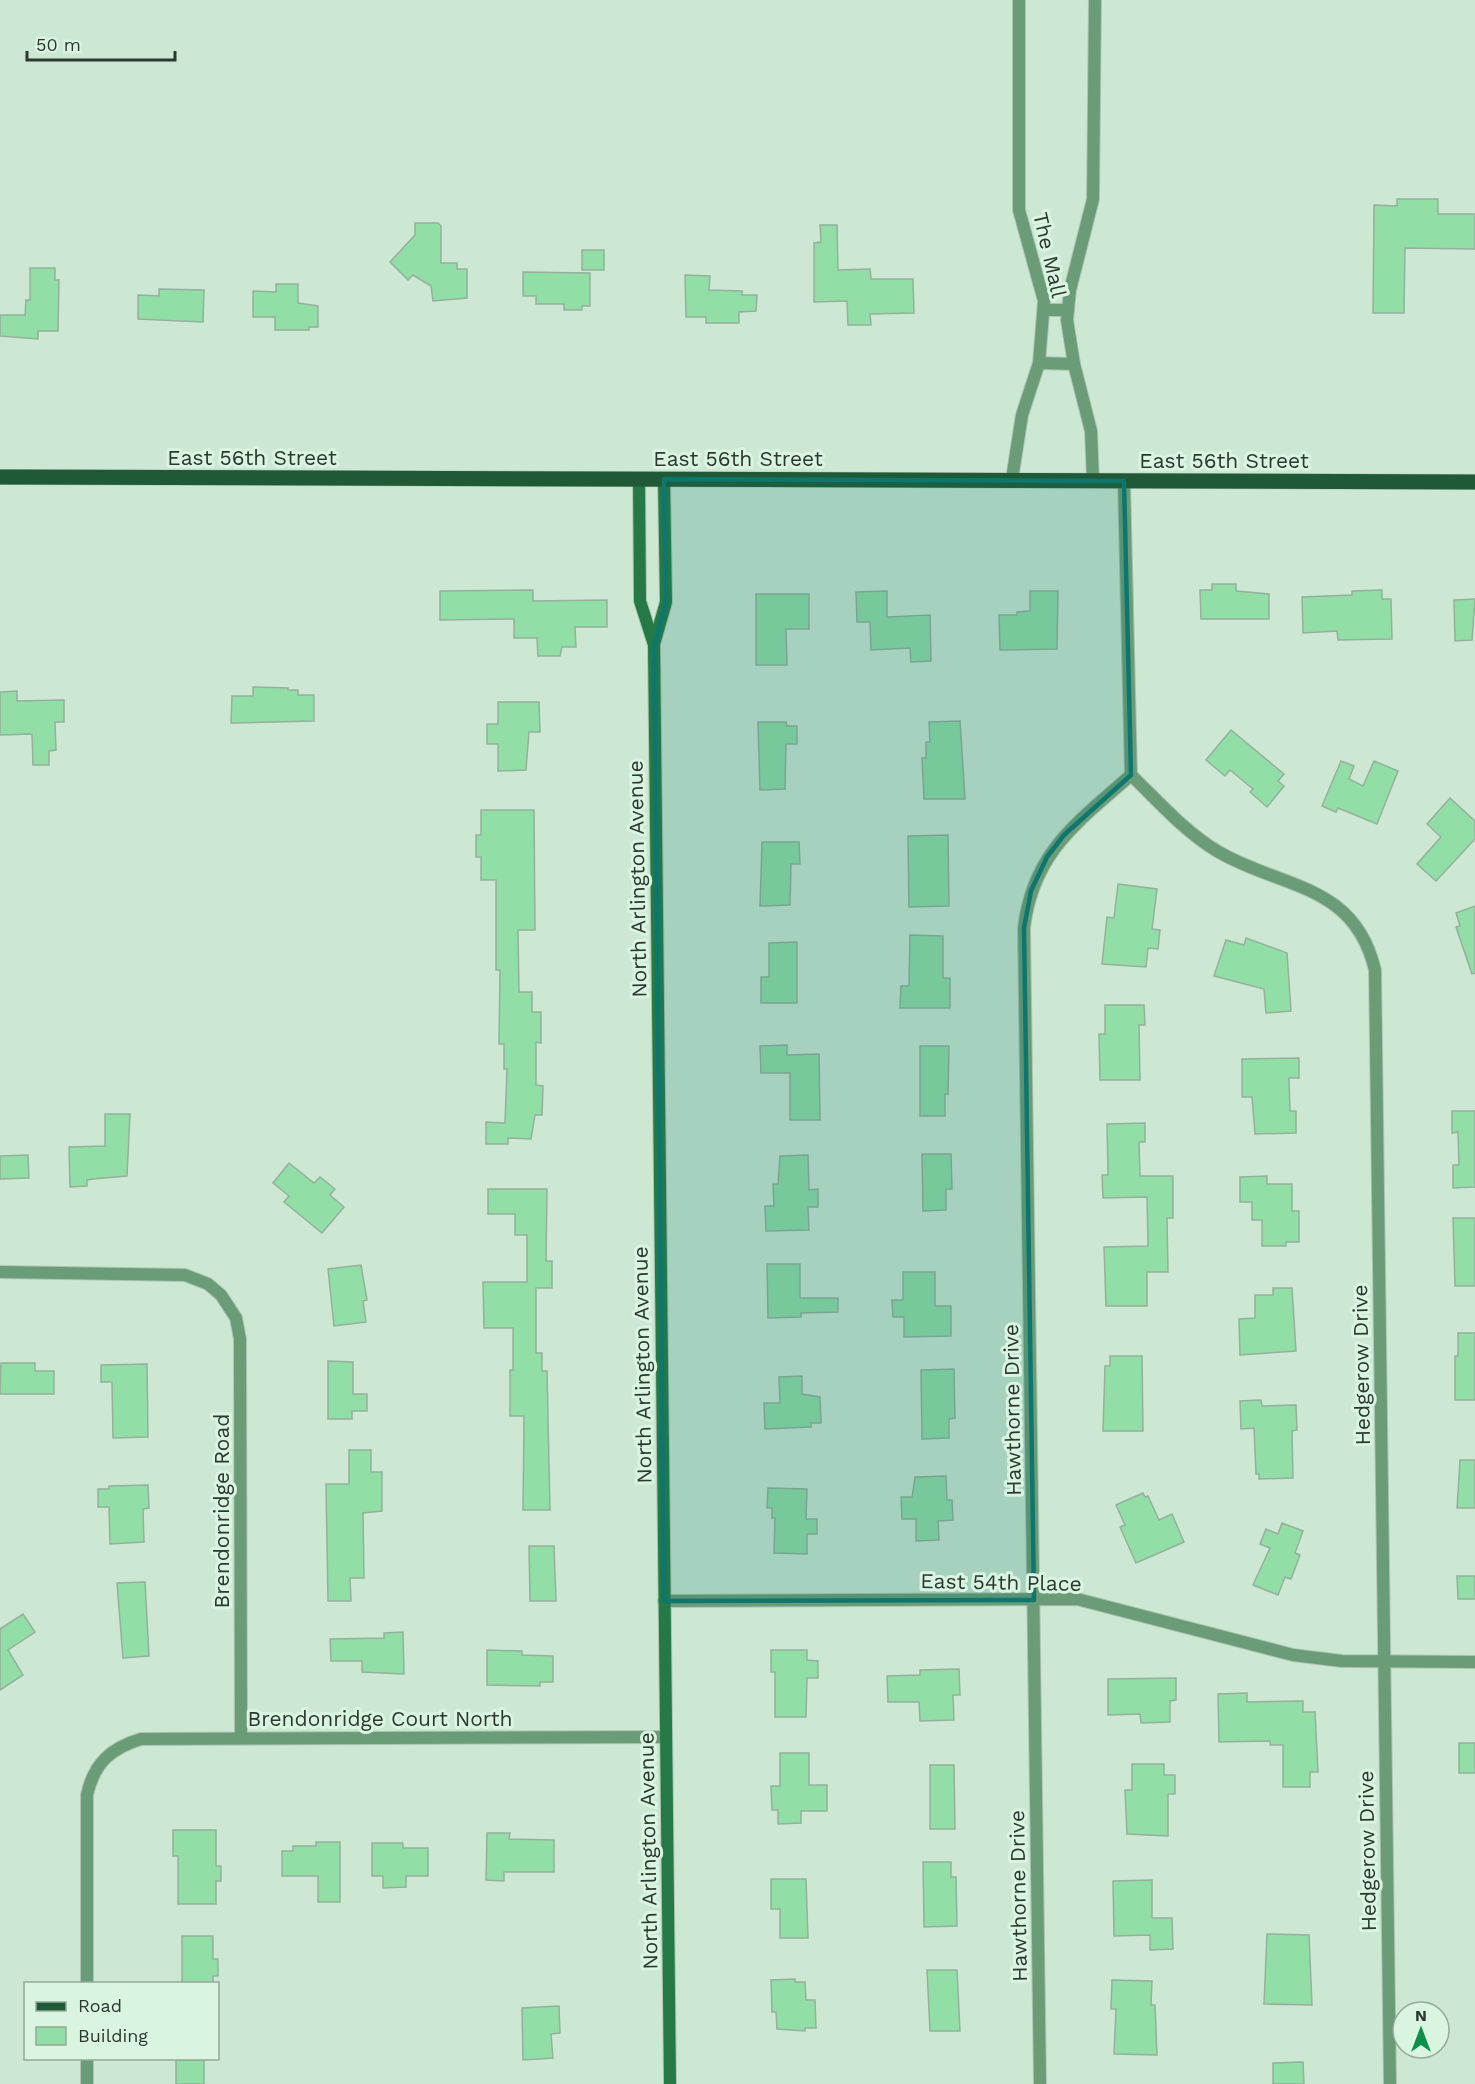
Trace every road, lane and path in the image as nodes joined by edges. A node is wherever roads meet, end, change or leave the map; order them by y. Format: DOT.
graph roads {
  1 [pos="1019,0"];
  2 [pos="1095,0"];
  3 [pos="1044,310"];
  4 [pos="1068,310"];
  5 [pos="1039,363"];
  6 [pos="1074,364"];
  7 [pos="0,477"];
  8 [pos="639,479"];
  9 [pos="664,479"];
  10 [pos="1012,479"];
  11 [pos="1093,480"];
  12 [pos="1124,481"];
  13 [pos="1475,482"];
  14 [pos="654,645"];
  15 [pos="1131,775"];
  16 [pos="0,1272"];
  17 [pos="1034,1600"];
  18 [pos="664,1601"];
  19 [pos="1384,1662"];
  20 [pos="1475,1662"];
  21 [pos="666,1737"];
  22 [pos="242,1738"];
  23 [pos="87,1982"];
  24 [pos="87,2060"];
  25 [pos="87,2084"];
  26 [pos="670,2084"];
  27 [pos="1040,2084"];
  28 [pos="1390,2084"];
  1 -- 3 [label="street, The Mall"];
  2 -- 4 [label="street, The Mall"];
  3 -- 4 [label="street"];
  3 -- 5 [label="street, The Mall"];
  4 -- 6 [label="street, The Mall"];
  5 -- 6 [label="street"];
  5 -- 10 [label="street, The Mall"];
  6 -- 11 [label="street, The Mall"];
  7 -- 8 [label="main road, East 56th Street"];
  8 -- 9 [label="main road, East 56th Street"];
  8 -- 14 [label="main road, North Arlington Avenue"];
  9 -- 10 [label="main road, East 56th Street"];
  9 -- 14 [label="main road, North Arlington Avenue"];
  10 -- 11 [label="main road, East 56th Street"];
  11 -- 12 [label="main road, East 56th Street"];
  12 -- 13 [label="main road, East 56th Street"];
  12 -- 15 [label="street"];
  14 -- 18 [label="main road, North Arlington Avenue"];
  15 -- 17 [label="street, Hawthorne Drive"];
  15 -- 19 [label="street, Hedgerow Drive"];
  16 -- 22 [label="street, Brendonridge Road"];
  17 -- 18 [label="street, East 54th Place"];
  17 -- 19 [label="street, East 54th Place"];
  17 -- 27 [label="street, Hawthorne Drive"];
  18 -- 21 [label="main road, North Arlington Avenue"];
  19 -- 20 [label="street, East 54th Place"];
  19 -- 28 [label="street, Hedgerow Drive"];
  21 -- 22 [label="street, Brendonridge Court North"];
  21 -- 26 [label="main road, North Arlington Avenue"];
  22 -- 23 [label="street, Brendonridge Court North"];
  24 -- 25 [label="street"];
}
